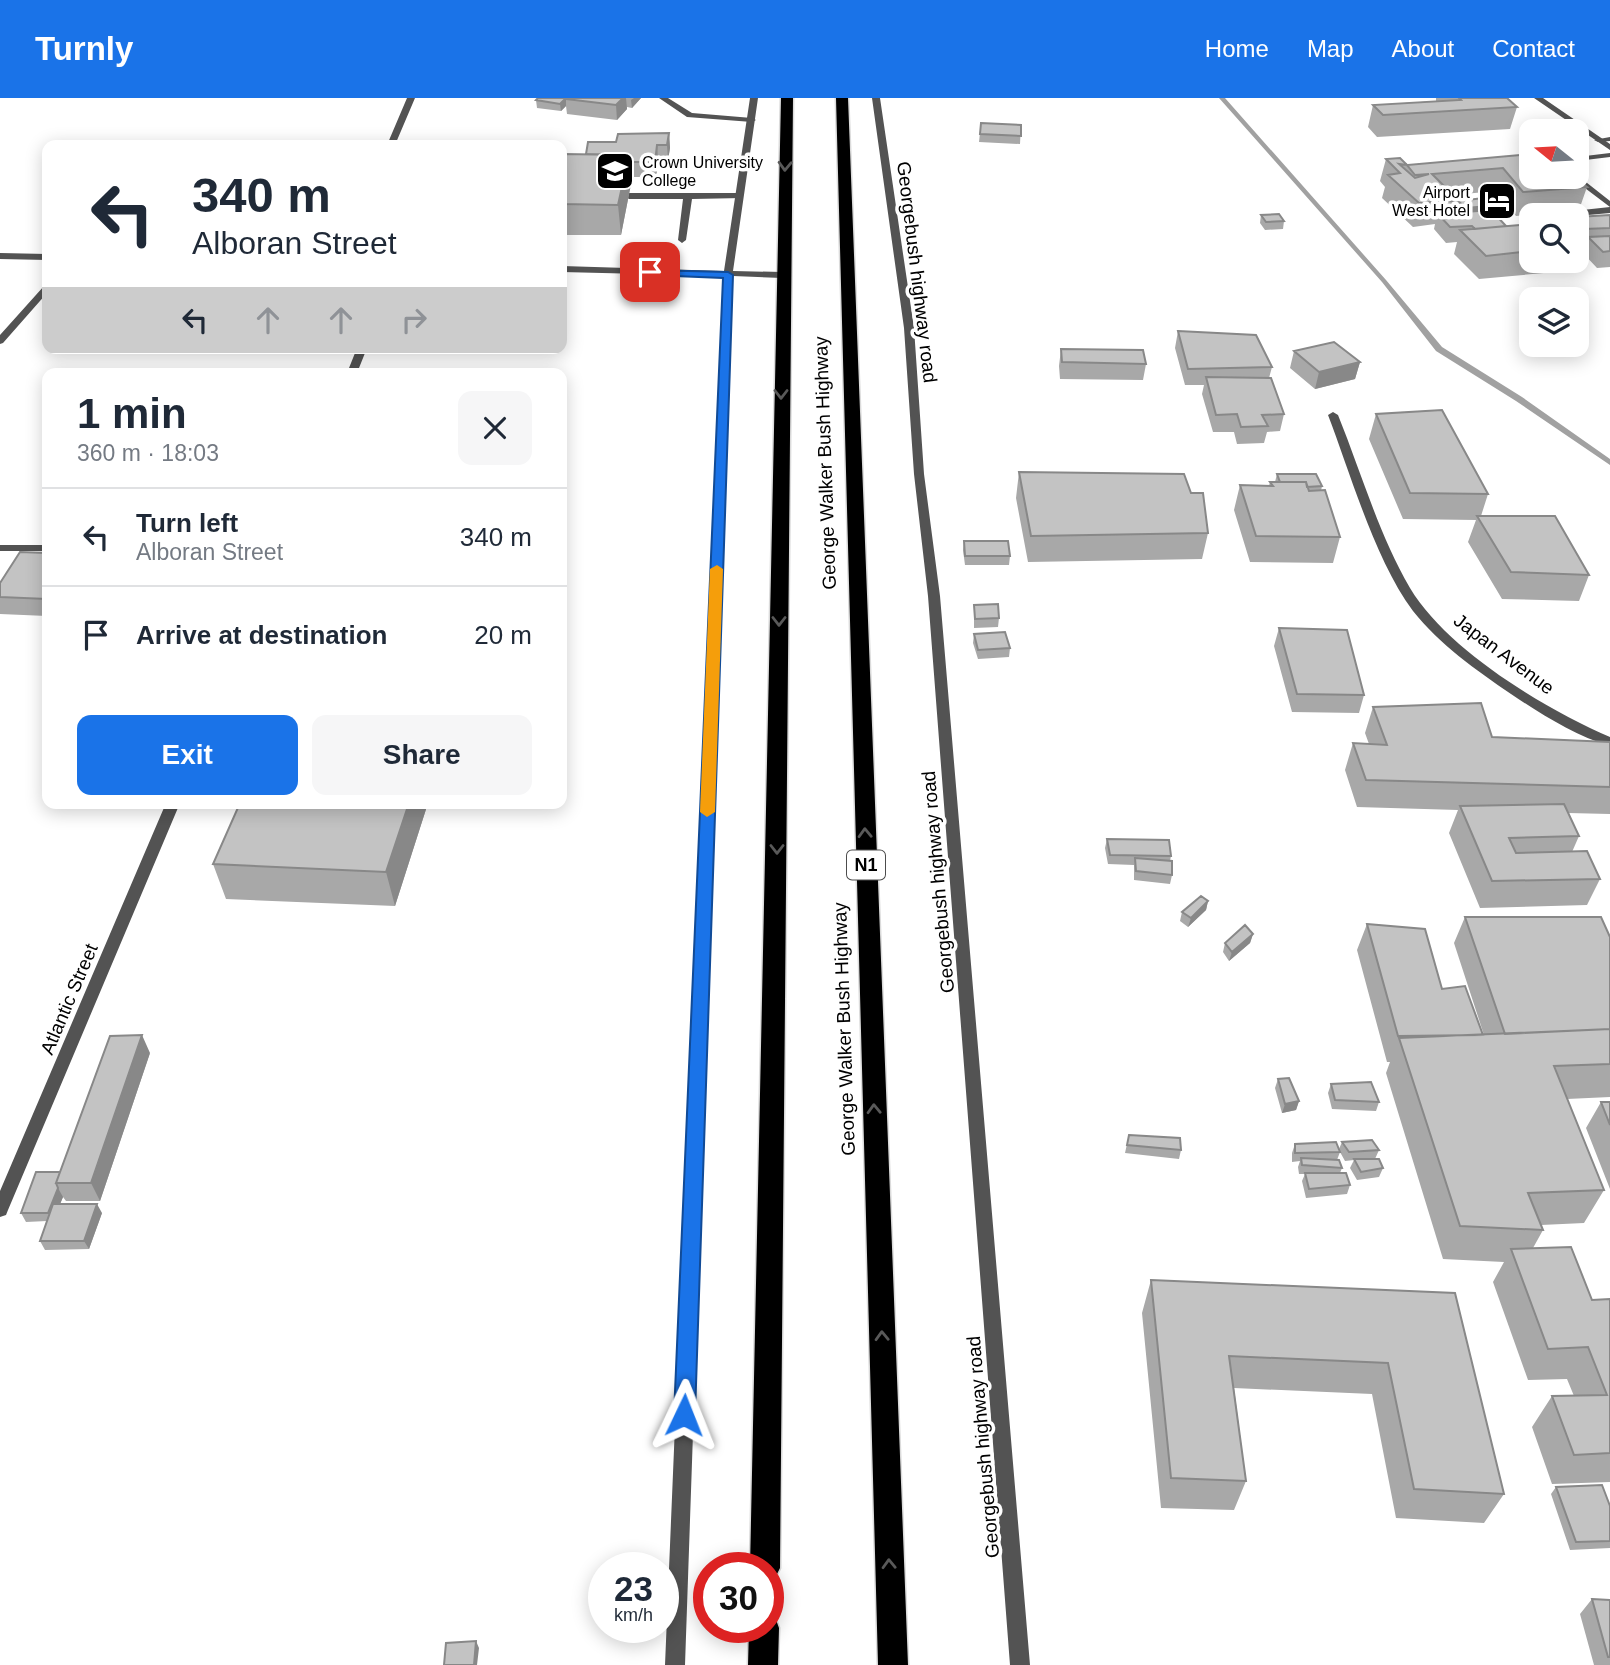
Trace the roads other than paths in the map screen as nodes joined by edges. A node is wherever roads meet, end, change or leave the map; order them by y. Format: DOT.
graph roads {
  1 [pos="411,98"];
  2 [pos="663,98"];
  3 [pos="754,98"];
  4 [pos="787,98"];
  5 [pos="842,98"];
  6 [pos="876,98"];
  7 [pos="1538,98"];
  8 [pos="752,120"];
  9 [pos="1610,139"];
  10 [pos="393,140"];
  11 [pos="1598,140"];
  12 [pos="1610,148"];
  13 [pos="1610,156"];
  14 [pos="1589,158"];
  15 [pos="1589,188"];
  16 [pos="688,196"];
  17 [pos="740,196"];
  18 [pos="629,197"];
  19 [pos="1610,205"];
  20 [pos="1610,210"];
  21 [pos="1589,212"];
  22 [pos="682,240"];
  23 [pos="0,256"];
  24 [pos="42,257"];
  25 [pos="567,269"];
  26 [pos="728,275"];
  27 [pos="782,275"];
  28 [pos="42,294"];
  29 [pos="0,341"];
  30 [pos="1333,415"];
  31 [pos="0,548"];
  32 [pos="42,548"];
  33 [pos="1610,742"];
  34 [pos="170,809"];
  35 [pos="0,1210"];
  36 [pos="765,1552"];
  37 [pos="764,1643"];
  38 [pos="675,1665"];
  39 [pos="763,1665"];
  40 [pos="893,1665"];
  41 [pos="1020,1665"];
  1 -- 10 [label="street"];
  2 -- 8 [label="street"];
  3 -- 8 [label="street"];
  4 -- 27 [label="highway, George Walker Bush Highway, one-way"];
  40 -- 5 [label="highway, George Walker Bush Highway / N1, one-way"];
  6 -- 41 [label="street, Georgebush highway road"];
  7 -- 11 [label="street"];
  8 -- 17 [label="street"];
  9 -- 11 [label="street"];
  11 -- 12 [label="street"];
  13 -- 14 [label="street"];
  15 -- 19 [label="street"];
  16 -- 17 [label="street"];
  16 -- 18 [label="street"];
  16 -- 22 [label="street"];
  17 -- 26 [label="street"];
  20 -- 21 [label="street"];
  23 -- 24 [label="street"];
  25 -- 26 [label="street"];
  26 -- 27 [label="street"];
  26 -- 38 [label="street"];
  27 -- 36 [label="highway, George Walker Bush Highway, one-way"];
  28 -- 29 [label="street"];
  30 -- 33 [label="street, Japan Avenue"];
  31 -- 32 [label="street"];
  34 -- 35 [label="street, Atlantic Street"];
  37 -- 39 [label="highway"];
}
